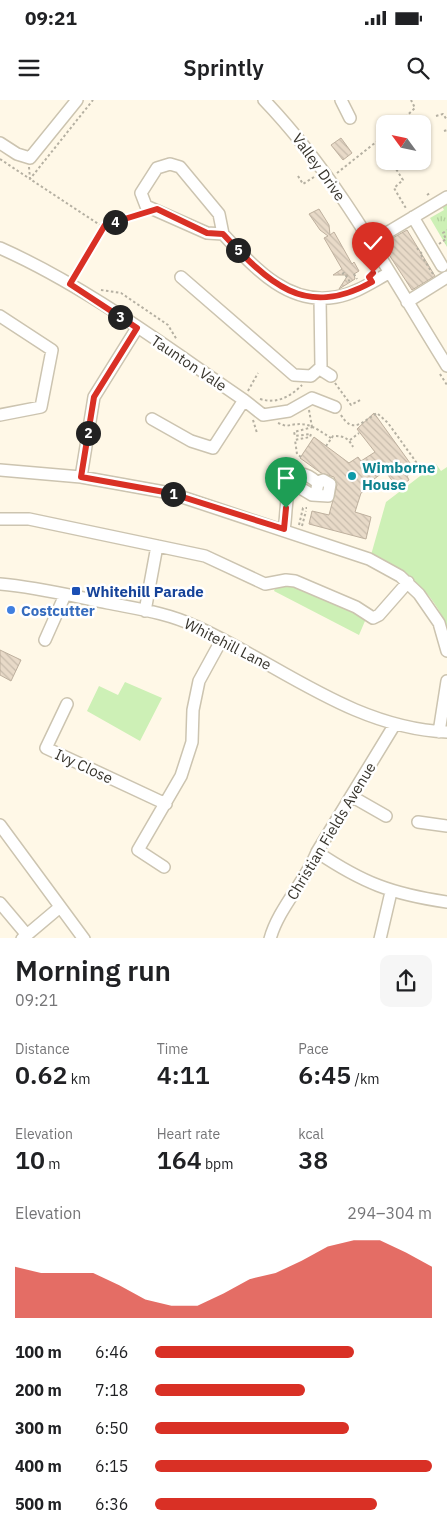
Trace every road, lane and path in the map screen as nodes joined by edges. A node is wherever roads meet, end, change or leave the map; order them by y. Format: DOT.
graph roads {
  1 [pos="93,100"];
  2 [pos="264,100"];
  3 [pos="341,100"];
  4 [pos="411,100"];
  5 [pos="81,107"];
  6 [pos="408,115"];
  7 [pos="436,116"];
  8 [pos="350,118"];
  9 [pos="447,120"];
  10 [pos="0,142"];
  11 [pos="376,142"];
  12 [pos="0,159"];
  13 [pos="29,170"];
  14 [pos="396,170"];
  15 [pos="312,172"];
  16 [pos="335,175"];
  17 [pos="298,176"];
  18 [pos="315,176"];
  19 [pos="30,179"];
  20 [pos="319,182"];
  21 [pos="430,192"];
  22 [pos="427,194"];
  23 [pos="447,197"];
  24 [pos="157,209"];
  25 [pos="411,216"];
  26 [pos="104,227"];
  27 [pos="447,230"];
  28 [pos="223,234"];
  29 [pos="446,240"];
  30 [pos="370,244"];
  31 [pos="0,248"];
  32 [pos="421,255"];
  33 [pos="442,266"];
  34 [pos="389,273"];
  35 [pos="342,274"];
  36 [pos="354,274"];
  37 [pos="181,277"];
  38 [pos="357,279"];
  39 [pos="442,280"];
  40 [pos="352,282"];
  41 [pos="70,284"];
  42 [pos="97,290"];
  43 [pos="320,298"];
  44 [pos="407,302"];
  45 [pos="0,316"];
  46 [pos="137,328"];
  47 [pos="179,344"];
  48 [pos="442,367"];
  49 [pos="258,373"];
  50 [pos="314,373"];
  51 [pos="332,378"];
  52 [pos="447,385"];
  53 [pos="249,398"];
  54 [pos="362,399"];
  55 [pos="335,407"];
  56 [pos="310,412"];
  57 [pos="0,415"];
  58 [pos="152,419"];
  59 [pos="274,421"];
  60 [pos="313,427"];
  61 [pos="360,434"];
  62 [pos="331,438"];
  63 [pos="350,440"];
  64 [pos="326,446"];
  65 [pos="353,447"];
  66 [pos="301,457"];
  67 [pos="0,470"];
  68 [pos="424,473"];
  69 [pos="81,477"];
  70 [pos="302,489"];
  71 [pos="0,519"];
  72 [pos="298,527"];
  73 [pos="301,528"];
  74 [pos="284,529"];
  75 [pos="157,546"];
  76 [pos="408,582"];
  77 [pos="1,585"];
  78 [pos="65,595"];
  79 [pos="145,610"];
  80 [pos="222,639"];
  81 [pos="45,640"];
  82 [pos="447,650"];
  83 [pos="447,681"];
  84 [pos="67,704"];
  85 [pos="395,724"];
  86 [pos="443,732"];
  87 [pos="352,796"];
  88 [pos="166,804"];
  89 [pos="386,816"];
  90 [pos="418,822"];
  91 [pos="0,825"];
  92 [pos="447,826"];
  93 [pos="317,852"];
  94 [pos="164,867"];
  95 [pos="391,892"];
  96 [pos="447,902"];
  97 [pos="0,903"];
  98 [pos="60,907"];
  99 [pos="25,937"];
  100 [pos="84,938"];
  101 [pos="270,938"];
  102 [pos="380,938"];
  1 -- 5 [label="path"];
  2 -- 30 [label="street, Valley Drive"];
  3 -- 8 [label="street"];
  4 -- 6 [label="path"];
  5 -- 10 [label="street"];
  5 -- 19 [label="path"];
  7 -- 9 [label="path"];
  11 -- 16 [label="path"];
  12 -- 19 [label="path"];
  13 -- 19 [label="path"];
  14 -- 25 [label="path"];
  15 -- 18 [label="path"];
  17 -- 18 [label="path"];
  18 -- 20 [label="path"];
  19 -- 26 [label="path"];
  21 -- 22 [label="path"];
  23 -- 25 [label="street"];
  24 -- 26 [label="path"];
  24 -- 28 [label="street"];
  24 -- 28 [label="street"];
  25 -- 30 [label="street"];
  25 -- 33 [label="street"];
  26 -- 41 [label="path"];
  27 -- 29 [label="path"];
  28 -- 43 [label="street"];
  30 -- 34 [label="street, Valley Drive"];
  31 -- 41 [label="street, Taunton Vale"];
  32 -- 39 [label="path"];
  34 -- 43 [label="street"];
  34 -- 44 [label="street, Valley Drive"];
  35 -- 40 [label="path"];
  36 -- 38 [label="path"];
  37 -- 50 [label="street"];
  39 -- 44 [label="street"];
  41 -- 46 [label="street, Taunton Vale"];
  42 -- 47 [label="path"];
  43 -- 50 [label="street"];
  44 -- 48 [label="street, Valley Drive"];
  45 -- 57 [label="street"];
  46 -- 53 [label="street, Taunton Vale"];
  46 -- 69 [label="street"];
  48 -- 52 [label="path"];
  49 -- 53 [label="path"];
  50 -- 51 [label="street"];
  50 -- 53 [label="path"];
  51 -- 54 [label="path"];
  53 -- 55 [label="street"];
  53 -- 58 [label="street"];
  55 -- 68 [label="path"];
  56 -- 60 [label="path"];
  59 -- 60 [label="path"];
  60 -- 62 [label="path"];
  60 -- 66 [label="path"];
  61 -- 63 [label="path"];
  62 -- 63 [label="path"];
  62 -- 64 [label="path"];
  63 -- 65 [label="path"];
  67 -- 69 [label="street"];
  69 -- 74 [label="street"];
  70 -- 74 [label="street"];
  71 -- 75 [label="street"];
  72 -- 73 [label="path"];
  74 -- 76 [label="street"];
  75 -- 76 [label="street"];
  75 -- 79 [label="street"];
  76 -- 82 [label="street"];
  77 -- 78 [label="street, Whitehill Lane"];
  78 -- 79 [label="street, Whitehill Lane"];
  78 -- 81 [label="street"];
  79 -- 80 [label="street, Whitehill Lane"];
  80 -- 85 [label="street, Whitehill Lane"];
  80 -- 88 [label="street"];
  83 -- 86 [label="street"];
  84 -- 88 [label="street, Ivy Close"];
  85 -- 86 [label="street, Whitehill Lane"];
  85 -- 87 [label="street, Christian Fields Avenue"];
  87 -- 89 [label="street"];
  87 -- 93 [label="street, Christian Fields Avenue"];
  88 -- 94 [label="street"];
  90 -- 92 [label="street"];
  91 -- 98 [label="street"];
  93 -- 95 [label="street"];
  93 -- 101 [label="street, Christian Fields Avenue"];
  95 -- 96 [label="street"];
  95 -- 102 [label="street"];
  97 -- 99 [label="street"];
  98 -- 99 [label="street"];
  98 -- 100 [label="street"];
}
